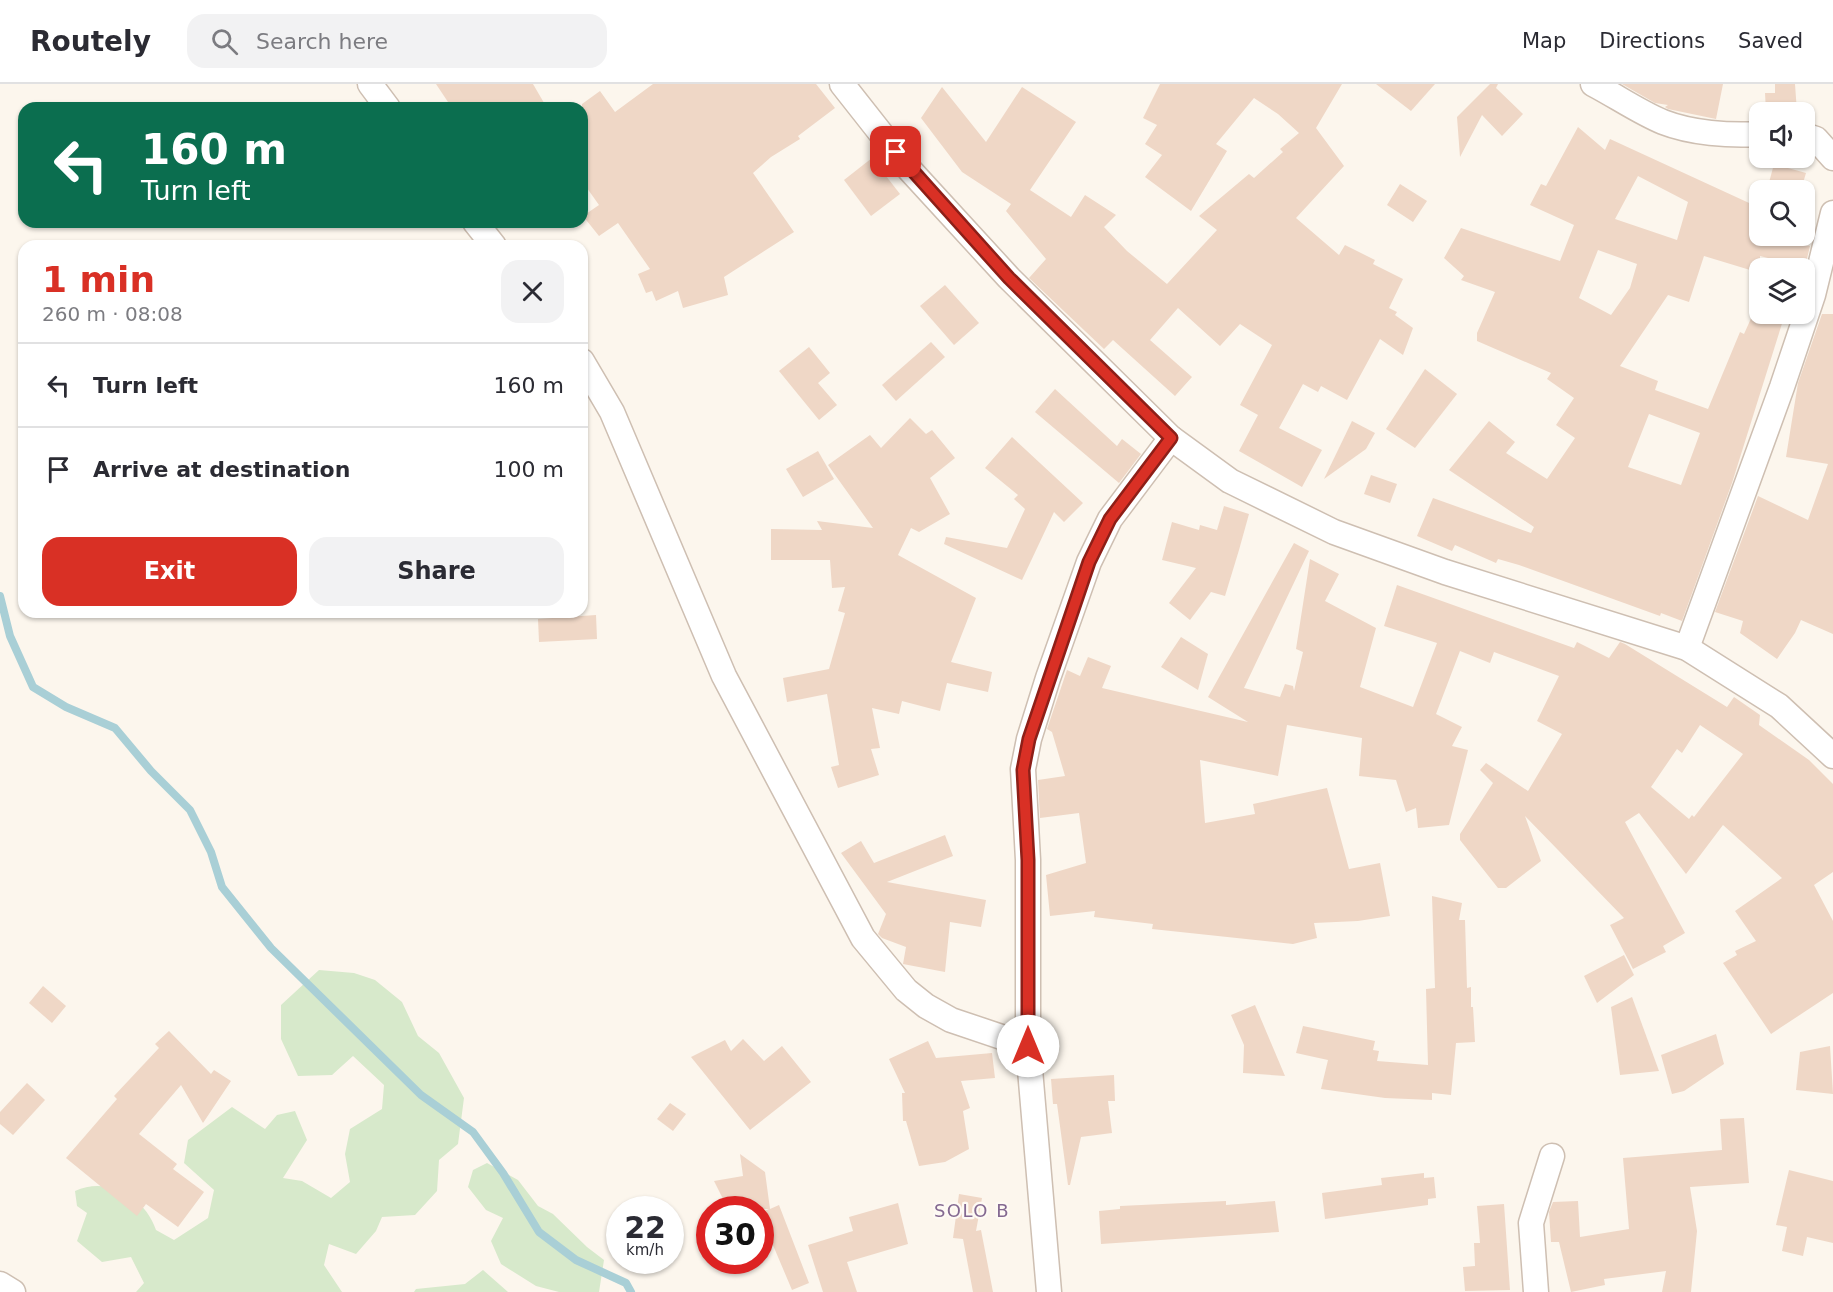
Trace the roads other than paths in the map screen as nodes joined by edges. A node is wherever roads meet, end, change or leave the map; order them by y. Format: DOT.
graph roads {
  1 [pos="370,84"];
  2 [pos="842,84"];
  3 [pos="1593,84"];
  4 [pos="384,102"];
  5 [pos="1749,135"];
  6 [pos="1815,139"];
  7 [pos="1833,158"];
  8 [pos="1833,213"];
  9 [pos="480,228"];
  10 [pos="489,240"];
  11 [pos="588,371"];
  12 [pos="1171,438"];
  13 [pos="1687,648"];
  14 [pos="1833,756"];
  15 [pos="1028,1046"];
  16 [pos="1552,1156"];
  17 [pos="0,1284"];
  18 [pos="13,1292"];
  19 [pos="1049,1292"];
  20 [pos="1536,1292"];
  1 -- 4 [label="street"];
  2 -- 12 [label="street"];
  3 -- 5 [label="street"];
  6 -- 7 [label="street"];
  8 -- 13 [label="street"];
  9 -- 10 [label="street"];
  11 -- 15 [label="street"];
  12 -- 13 [label="street"];
  12 -- 15 [label="street"];
  13 -- 14 [label="street"];
  15 -- 19 [label="street"];
  16 -- 20 [label="street"];
  17 -- 18 [label="street"];
}
